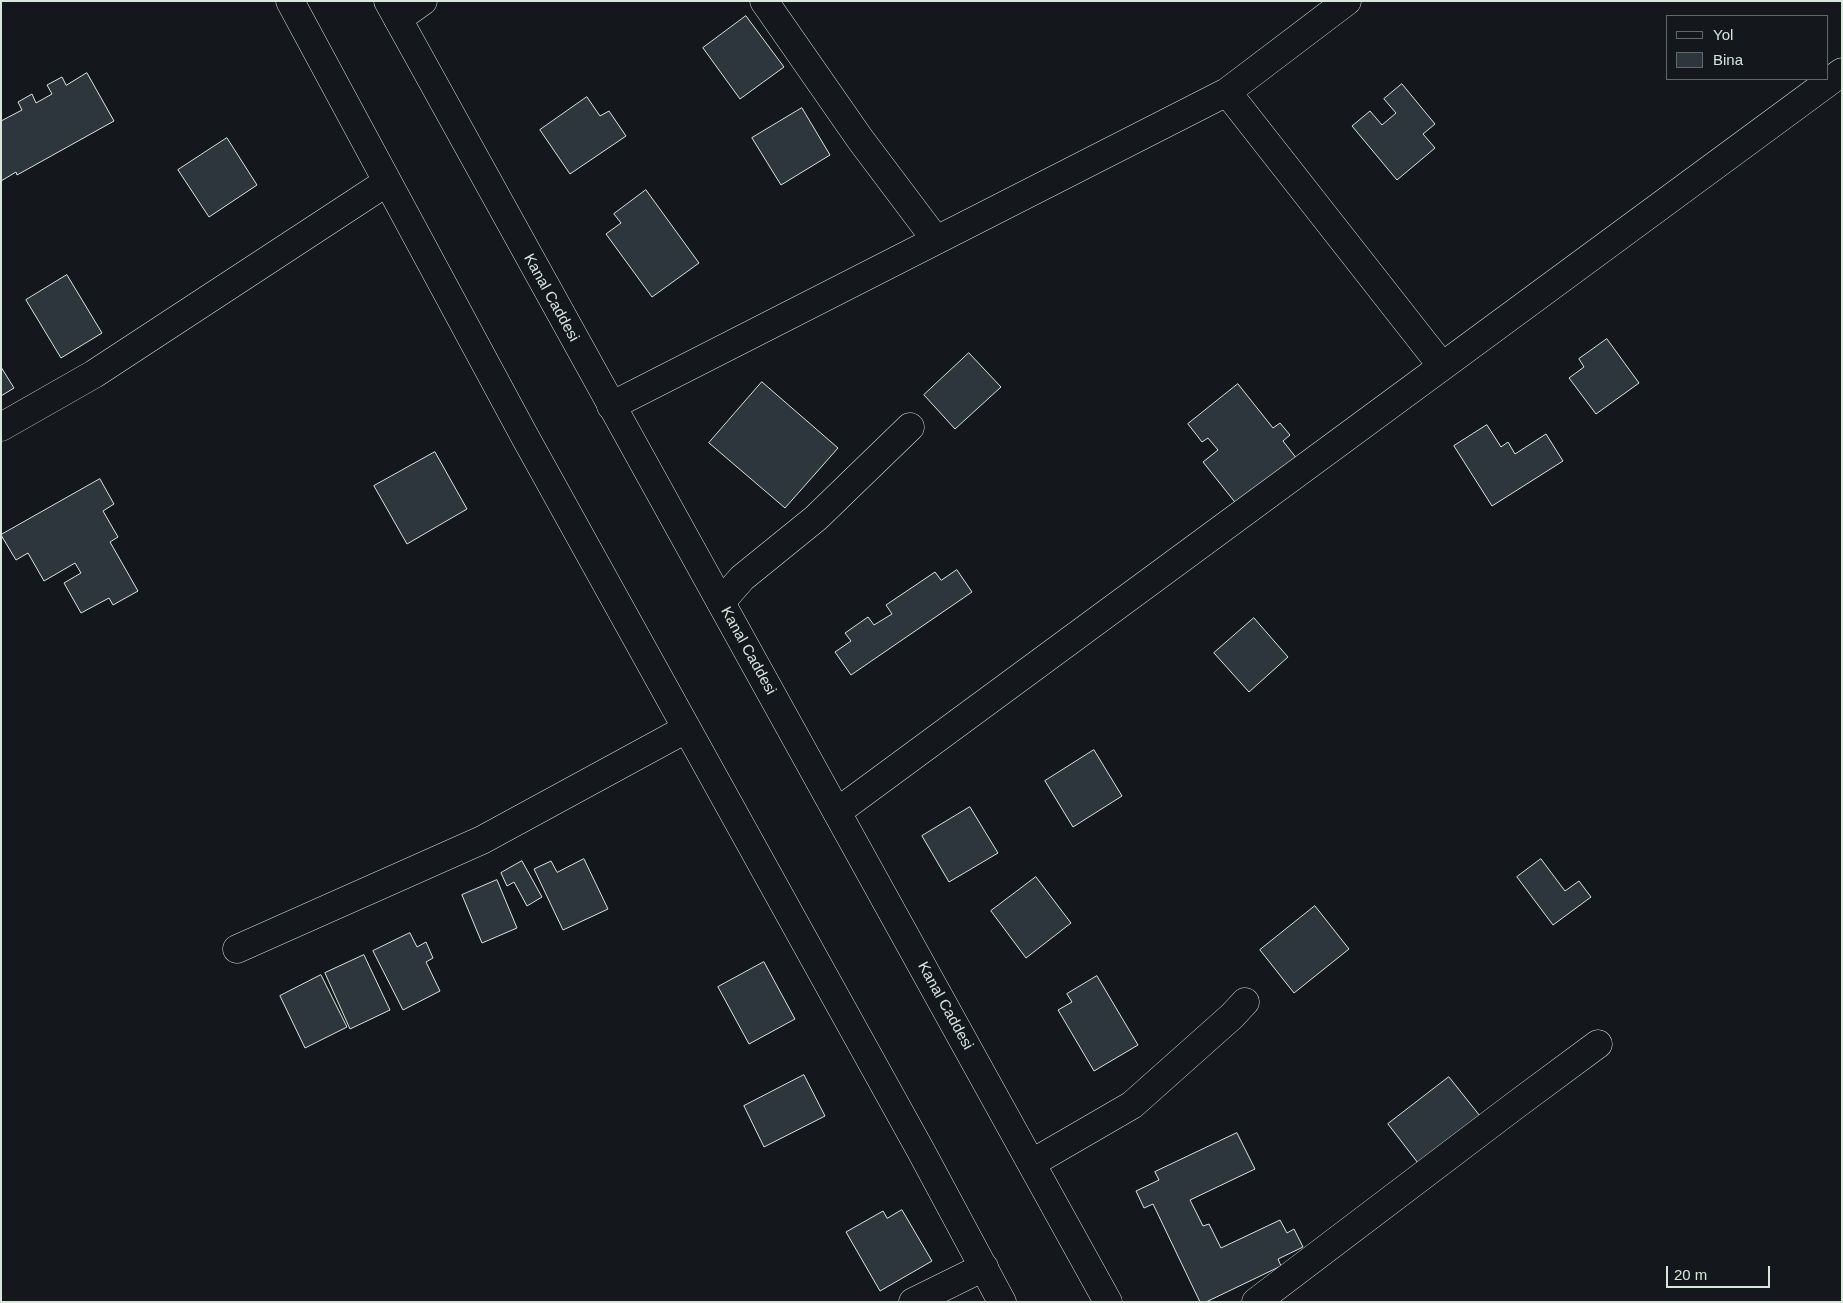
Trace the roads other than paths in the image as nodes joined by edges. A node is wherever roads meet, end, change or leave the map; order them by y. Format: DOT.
graph roads {
  1 [pos="290,1"];
  2 [pos="423,1"];
  3 [pos="764,1"];
  4 [pos="1347,1"];
  5 [pos="393,10"];
  6 [pos="1842,72"];
  7 [pos="1227,92"];
  8 [pos="387,182"];
  9 [pos="936,240"];
  10 [pos="1442,366"];
  11 [pos="611,406"];
  12 [pos="1,427"];
  13 [pos="910,427"];
  14 [pos="721,602"];
  15 [pos="686,729"];
  16 [pos="837,812"];
  17 [pos="237,949"];
  18 [pos="1244,1002"];
  19 [pos="1598,1044"];
  20 [pos="1032,1163"];
  21 [pos="984,1268"];
  22 [pos="913,1302"];
  23 [pos="1002,1302"];
  24 [pos="1108,1302"];
  25 [pos="1256,1302"];
  1 -- 8 [label="street"];
  2 -- 5 [label="street"];
  3 -- 9 [label="street"];
  4 -- 7 [label="street"];
  5 -- 11 [label="street, Kanal Caddesi"];
  6 -- 10 [label="street"];
  7 -- 9 [label="street"];
  7 -- 10 [label="street"];
  8 -- 12 [label="street"];
  8 -- 15 [label="street"];
  9 -- 11 [label="street"];
  10 -- 16 [label="street"];
  11 -- 14 [label="street, Kanal Caddesi"];
  13 -- 14 [label="street"];
  14 -- 16 [label="street, Kanal Caddesi"];
  15 -- 17 [label="street"];
  15 -- 21 [label="street"];
  16 -- 20 [label="street, Kanal Caddesi"];
  18 -- 20 [label="street"];
  19 -- 25 [label="street"];
  20 -- 24 [label="street, Kanal Caddesi"];
  21 -- 22 [label="street"];
  21 -- 23 [label="street"];
}
